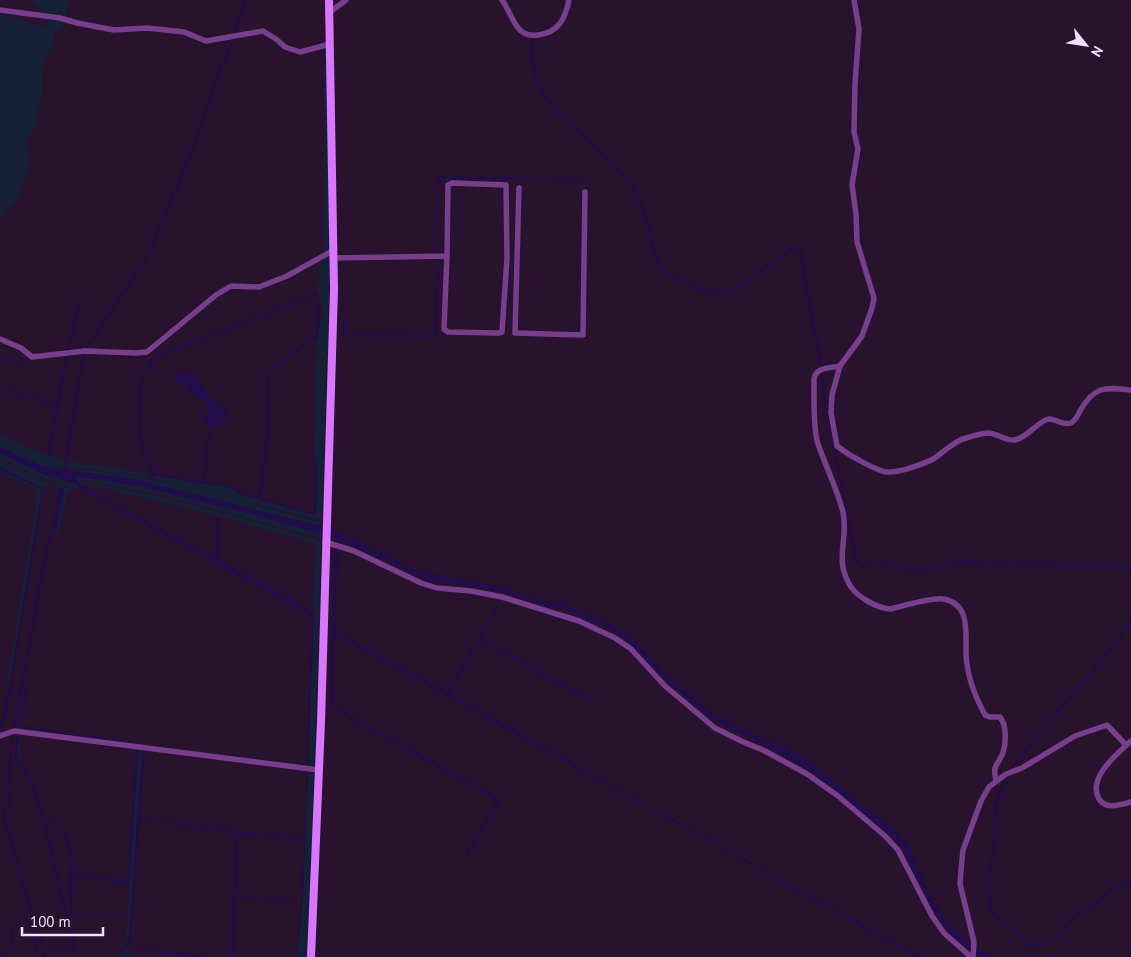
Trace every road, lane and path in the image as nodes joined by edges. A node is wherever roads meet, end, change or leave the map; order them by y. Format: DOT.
graph roads {
  1 [pos="329,0"];
  2 [pos="346,0"];
  3 [pos="502,0"];
  4 [pos="569,0"];
  5 [pos="854,0"];
  6 [pos="0,10"];
  7 [pos="330,12"];
  8 [pos="330,44"];
  9 [pos="519,188"];
  10 [pos="585,192"];
  11 [pos="507,205"];
  12 [pos="518,206"];
  13 [pos="334,254"];
  14 [pos="447,256"];
  15 [pos="507,258"];
  16 [pos="517,258"];
  17 [pos="504,310"];
  18 [pos="515,310"];
  19 [pos="0,338"];
  20 [pos="840,366"];
  21 [pos="1131,390"];
  22 [pos="326,540"];
  23 [pos="0,736"];
  24 [pos="1129,743"];
  25 [pos="319,770"];
  26 [pos="996,780"];
  27 [pos="1131,802"];
  28 [pos="972,956"];
  29 [pos="311,957"];
  1 -- 7 [label="main road"];
  2 -- 7 [label="street"];
  3 -- 4 [label="street"];
  5 -- 20 [label="street"];
  6 -- 8 [label="street"];
  7 -- 8 [label="main road"];
  8 -- 13 [label="main road"];
  9 -- 12 [label="street"];
  10 -- 18 [label="street"];
  11 -- 12 [label="street"];
  11 -- 14 [label="street"];
  11 -- 15 [label="street"];
  12 -- 16 [label="street"];
  13 -- 14 [label="street"];
  13 -- 19 [label="street"];
  13 -- 22 [label="main road"];
  14 -- 17 [label="street"];
  15 -- 16 [label="street"];
  15 -- 17 [label="street"];
  16 -- 18 [label="street"];
  17 -- 18 [label="street"];
  20 -- 21 [label="street"];
  20 -- 26 [label="street"];
  22 -- 25 [label="main road"];
  22 -- 28 [label="street"];
  23 -- 25 [label="street"];
  24 -- 26 [label="street"];
  24 -- 27 [label="street"];
  25 -- 29 [label="main road"];
  26 -- 28 [label="street"];
}
